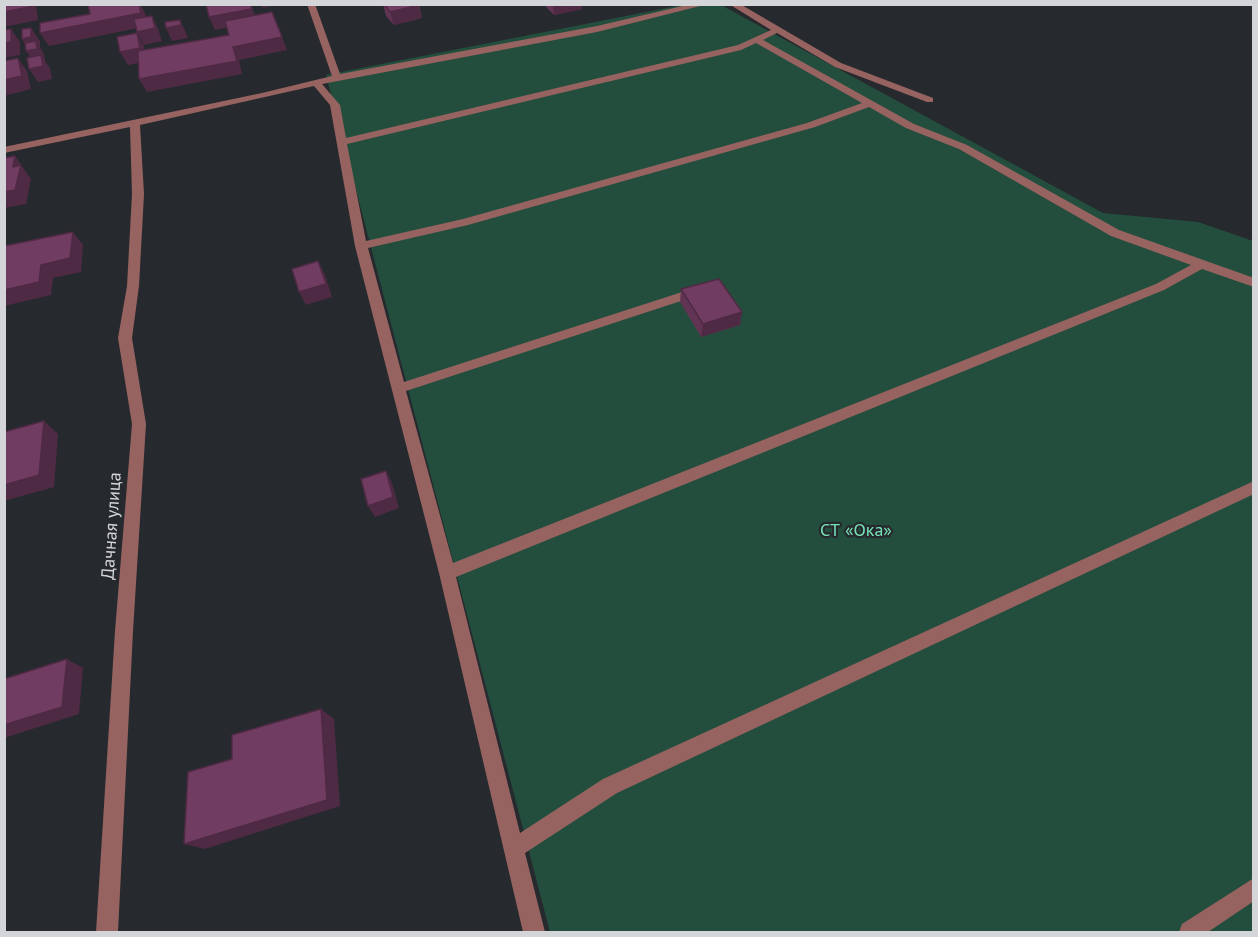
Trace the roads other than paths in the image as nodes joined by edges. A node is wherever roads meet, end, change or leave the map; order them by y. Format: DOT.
graph roads {
  1 [pos="311,4"];
  2 [pos="704,4"];
  3 [pos="733,4"];
  4 [pos="777,30"];
  5 [pos="756,40"];
  6 [pos="337,77"];
  7 [pos="316,82"];
  8 [pos="930,100"];
  9 [pos="868,104"];
  10 [pos="135,123"];
  11 [pos="342,142"];
  12 [pos="4,150"];
  13 [pos="361,246"];
  14 [pos="1200,265"];
  15 [pos="1254,283"];
  16 [pos="683,296"];
  17 [pos="400,388"];
  18 [pos="1254,488"];
  19 [pos="447,573"];
  20 [pos="513,849"];
  21 [pos="1254,888"];
  22 [pos="107,933"];
  23 [pos="534,933"];
  24 [pos="1190,933"];
  1 -- 6 [label="street"];
  2 -- 6 [label="street"];
  3 -- 4 [label="street"];
  4 -- 5 [label="street"];
  4 -- 8 [label="street"];
  5 -- 9 [label="street"];
  5 -- 11 [label="street"];
  6 -- 7 [label="street"];
  7 -- 10 [label="street"];
  7 -- 11 [label="street"];
  9 -- 13 [label="street"];
  9 -- 14 [label="street"];
  10 -- 12 [label="street"];
  10 -- 22 [label="street, Дачная улица"];
  11 -- 13 [label="street"];
  13 -- 17 [label="street"];
  14 -- 15 [label="street"];
  14 -- 19 [label="street"];
  16 -- 17 [label="street"];
  17 -- 19 [label="street"];
  18 -- 20 [label="street"];
  19 -- 20 [label="street"];
  20 -- 23 [label="street"];
  21 -- 24 [label="street"];
}
